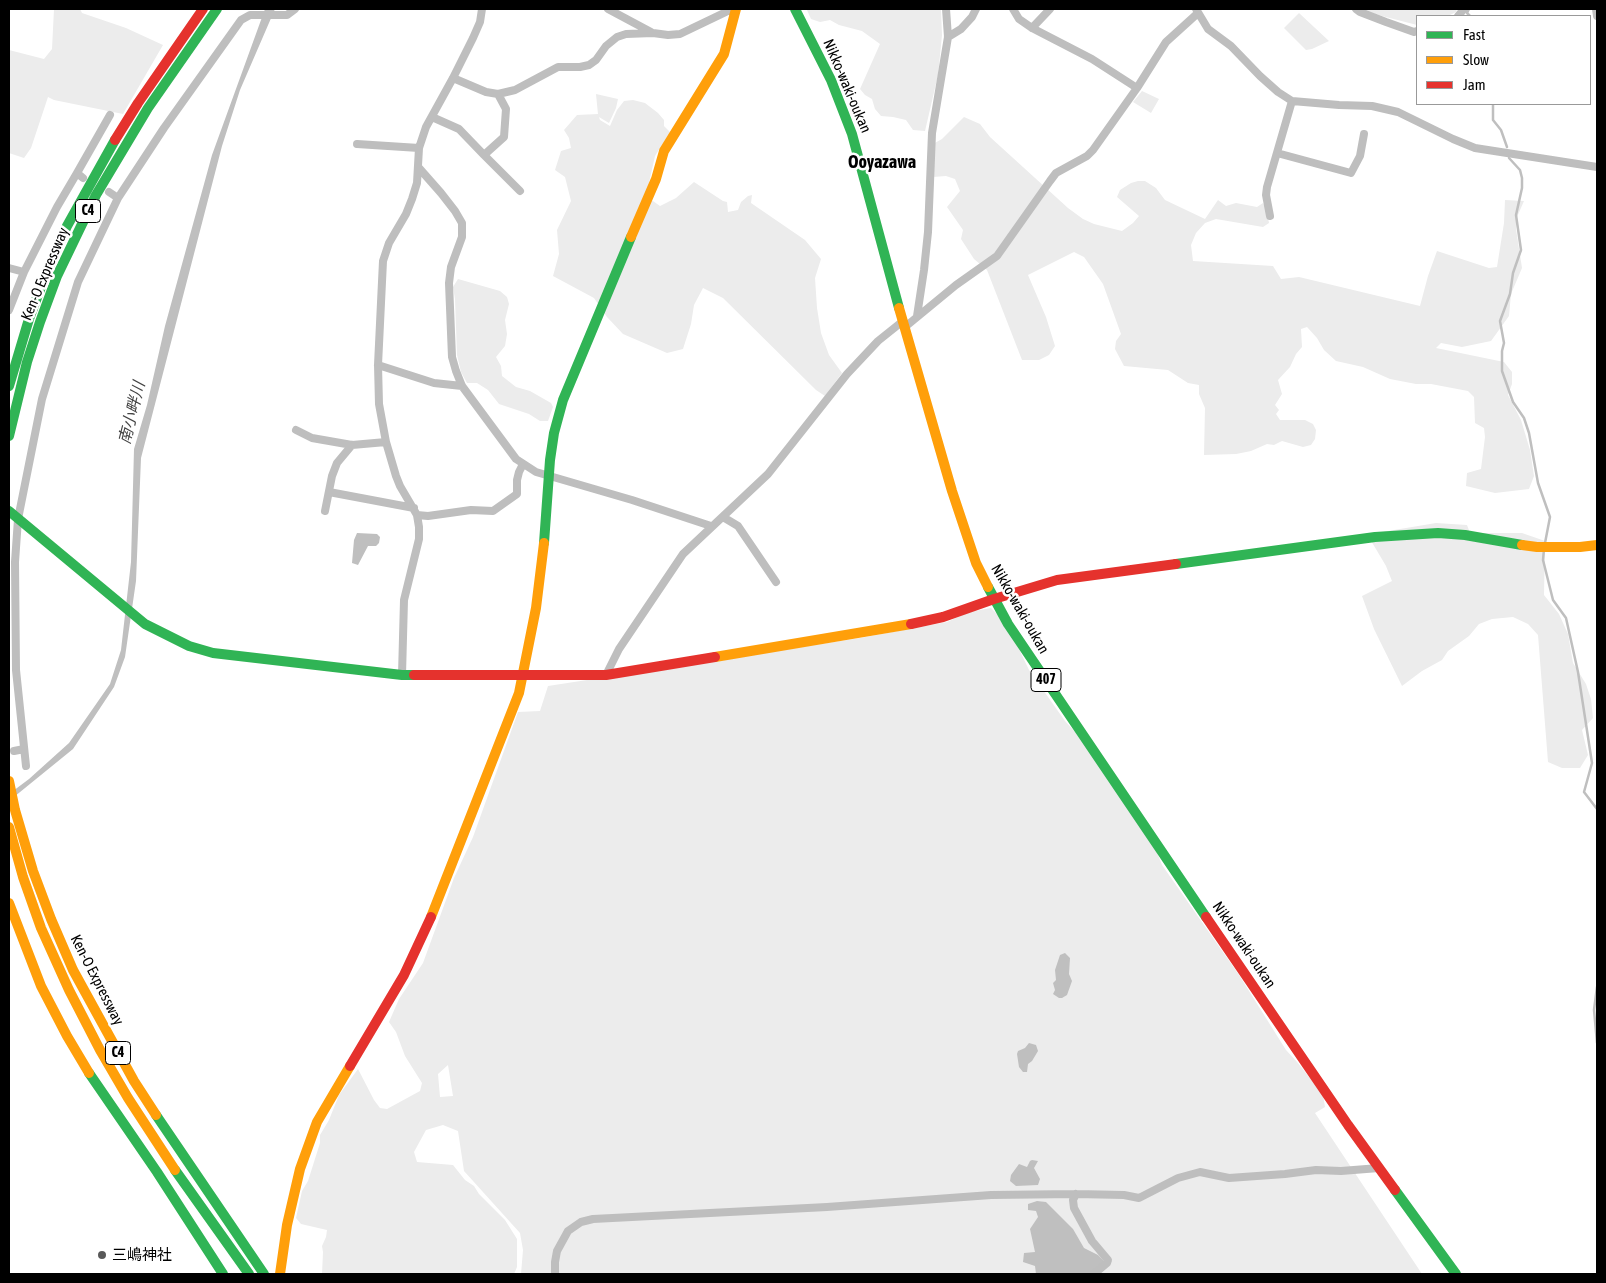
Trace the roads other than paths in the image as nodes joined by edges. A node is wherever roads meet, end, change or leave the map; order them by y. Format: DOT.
graph roads {
  1 [pos="203,9"];
  2 [pos="217,9"];
  3 [pos="294,9"];
  4 [pos="482,9"];
  5 [pos="608,9"];
  6 [pos="795,9"];
  7 [pos="946,9"];
  8 [pos="976,9"];
  9 [pos="1012,9"];
  10 [pos="1050,9"];
  11 [pos="1356,9"];
  12 [pos="1596,9"];
  13 [pos="736,10"];
  14 [pos="1196,11"];
  15 [pos="1597,16"];
  16 [pos="1032,28"];
  17 [pos="1416,31"];
  18 [pos="653,33"];
  19 [pos="948,37"];
  20 [pos="453,78"];
  21 [pos="1138,88"];
  22 [pos="498,94"];
  23 [pos="1292,101"];
  24 [pos="110,115"];
  25 [pos="432,117"];
  26 [pos="1364,134"];
  27 [pos="357,144"];
  28 [pos="419,148"];
  29 [pos="1277,153"];
  30 [pos="484,155"];
  31 [pos="1597,166"];
  32 [pos="418,168"];
  33 [pos="520,191"];
  34 [pos="109,192"];
  35 [pos="118,198"];
  36 [pos="1270,216"];
  37 [pos="9,268"];
  38 [pos="24,272"];
  39 [pos="9,310"];
  40 [pos="917,316"];
  41 [pos="904,324"];
  42 [pos="378,365"];
  43 [pos="9,386"];
  44 [pos="462,386"];
  45 [pos="296,430"];
  46 [pos="9,436"];
  47 [pos="386,442"];
  48 [pos="352,445"];
  49 [pos="524,464"];
  50 [pos="548,476"];
  51 [pos="329,492"];
  52 [pos="9,511"];
  53 [pos="325,511"];
  54 [pos="415,512"];
  55 [pos="723,517"];
  56 [pos="18,519"];
  57 [pos="711,526"];
  58 [pos="1597,545"];
  59 [pos="776,582"];
  60 [pos="994,598"];
  61 [pos="402,675"];
  62 [pos="606,675"];
  63 [pos="523,676"];
  64 [pos="24,749"];
  65 [pos="14,751"];
  66 [pos="26,766"];
  67 [pos="9,783"];
  68 [pos="9,827"];
  69 [pos="9,903"];
  70 [pos="1379,1168"];
  71 [pos="1076,1194"];
  72 [pos="281,1273"];
  73 [pos="223,1274"];
  74 [pos="249,1274"];
  75 [pos="264,1274"];
  76 [pos="555,1274"];
  77 [pos="1094,1274"];
  78 [pos="1456,1274"];
  1 -- 43 [label="main road, Ken-O Expressway / C4"];
  2 -- 46 [label="main road, Ken-O Expressway / C4"];
  3 -- 35 [label="street"];
  4 -- 20 [label="street"];
  5 -- 18 [label="street"];
  6 -- 41 [label="main road, Nikko-waki-oukan / 407"];
  7 -- 19 [label="street"];
  8 -- 19 [label="street"];
  9 -- 16 [label="street"];
  10 -- 16 [label="street"];
  11 -- 17 [label="street"];
  12 -- 15 [label="street"];
  13 -- 18 [label="street"];
  13 -- 50 [label="main road"];
  14 -- 21 [label="street"];
  14 -- 23 [label="street"];
  16 -- 21 [label="street"];
  18 -- 22 [label="street"];
  19 -- 40 [label="street"];
  20 -- 22 [label="street"];
  20 -- 25 [label="street"];
  21 -- 40 [label="street"];
  22 -- 30 [label="street"];
  23 -- 29 [label="street"];
  23 -- 31 [label="street"];
  24 -- 38 [label="street"];
  25 -- 28 [label="street"];
  25 -- 30 [label="street"];
  26 -- 29 [label="street"];
  27 -- 28 [label="street"];
  28 -- 32 [label="street"];
  29 -- 36 [label="street"];
  30 -- 33 [label="street"];
  32 -- 42 [label="street"];
  32 -- 44 [label="street"];
  34 -- 35 [label="street"];
  35 -- 56 [label="street"];
  37 -- 38 [label="street"];
  38 -- 39 [label="street"];
  40 -- 41 [label="street"];
  41 -- 55 [label="street"];
  41 -- 60 [label="main road, Nikko-waki-oukan / 407"];
  42 -- 44 [label="street"];
  42 -- 47 [label="street"];
  44 -- 49 [label="street"];
  45 -- 48 [label="street"];
  47 -- 48 [label="street"];
  47 -- 54 [label="street"];
  48 -- 51 [label="street"];
  49 -- 50 [label="street"];
  49 -- 54 [label="street"];
  50 -- 57 [label="street"];
  50 -- 63 [label="main road"];
  51 -- 53 [label="street"];
  51 -- 54 [label="street"];
  52 -- 56 [label="main road"];
  54 -- 61 [label="street"];
  55 -- 57 [label="street"];
  55 -- 59 [label="street"];
  56 -- 61 [label="main road"];
  56 -- 64 [label="street"];
  57 -- 62 [label="street"];
  58 -- 60 [label="main road"];
  60 -- 62 [label="main road"];
  60 -- 70 [label="main road, Nikko-waki-oukan / 407"];
  61 -- 63 [label="main road"];
  62 -- 63 [label="main road"];
  63 -- 72 [label="main road"];
  64 -- 65 [label="street"];
  64 -- 66 [label="street"];
  67 -- 75 [label="main road, Ken-O Expressway / C4"];
  68 -- 74 [label="main road, Ken-O Expressway / C4"];
  69 -- 73 [label="main road"];
  70 -- 71 [label="street"];
  70 -- 78 [label="main road, Nikko-waki-oukan / 407"];
  71 -- 76 [label="street"];
  71 -- 77 [label="street"];
}
